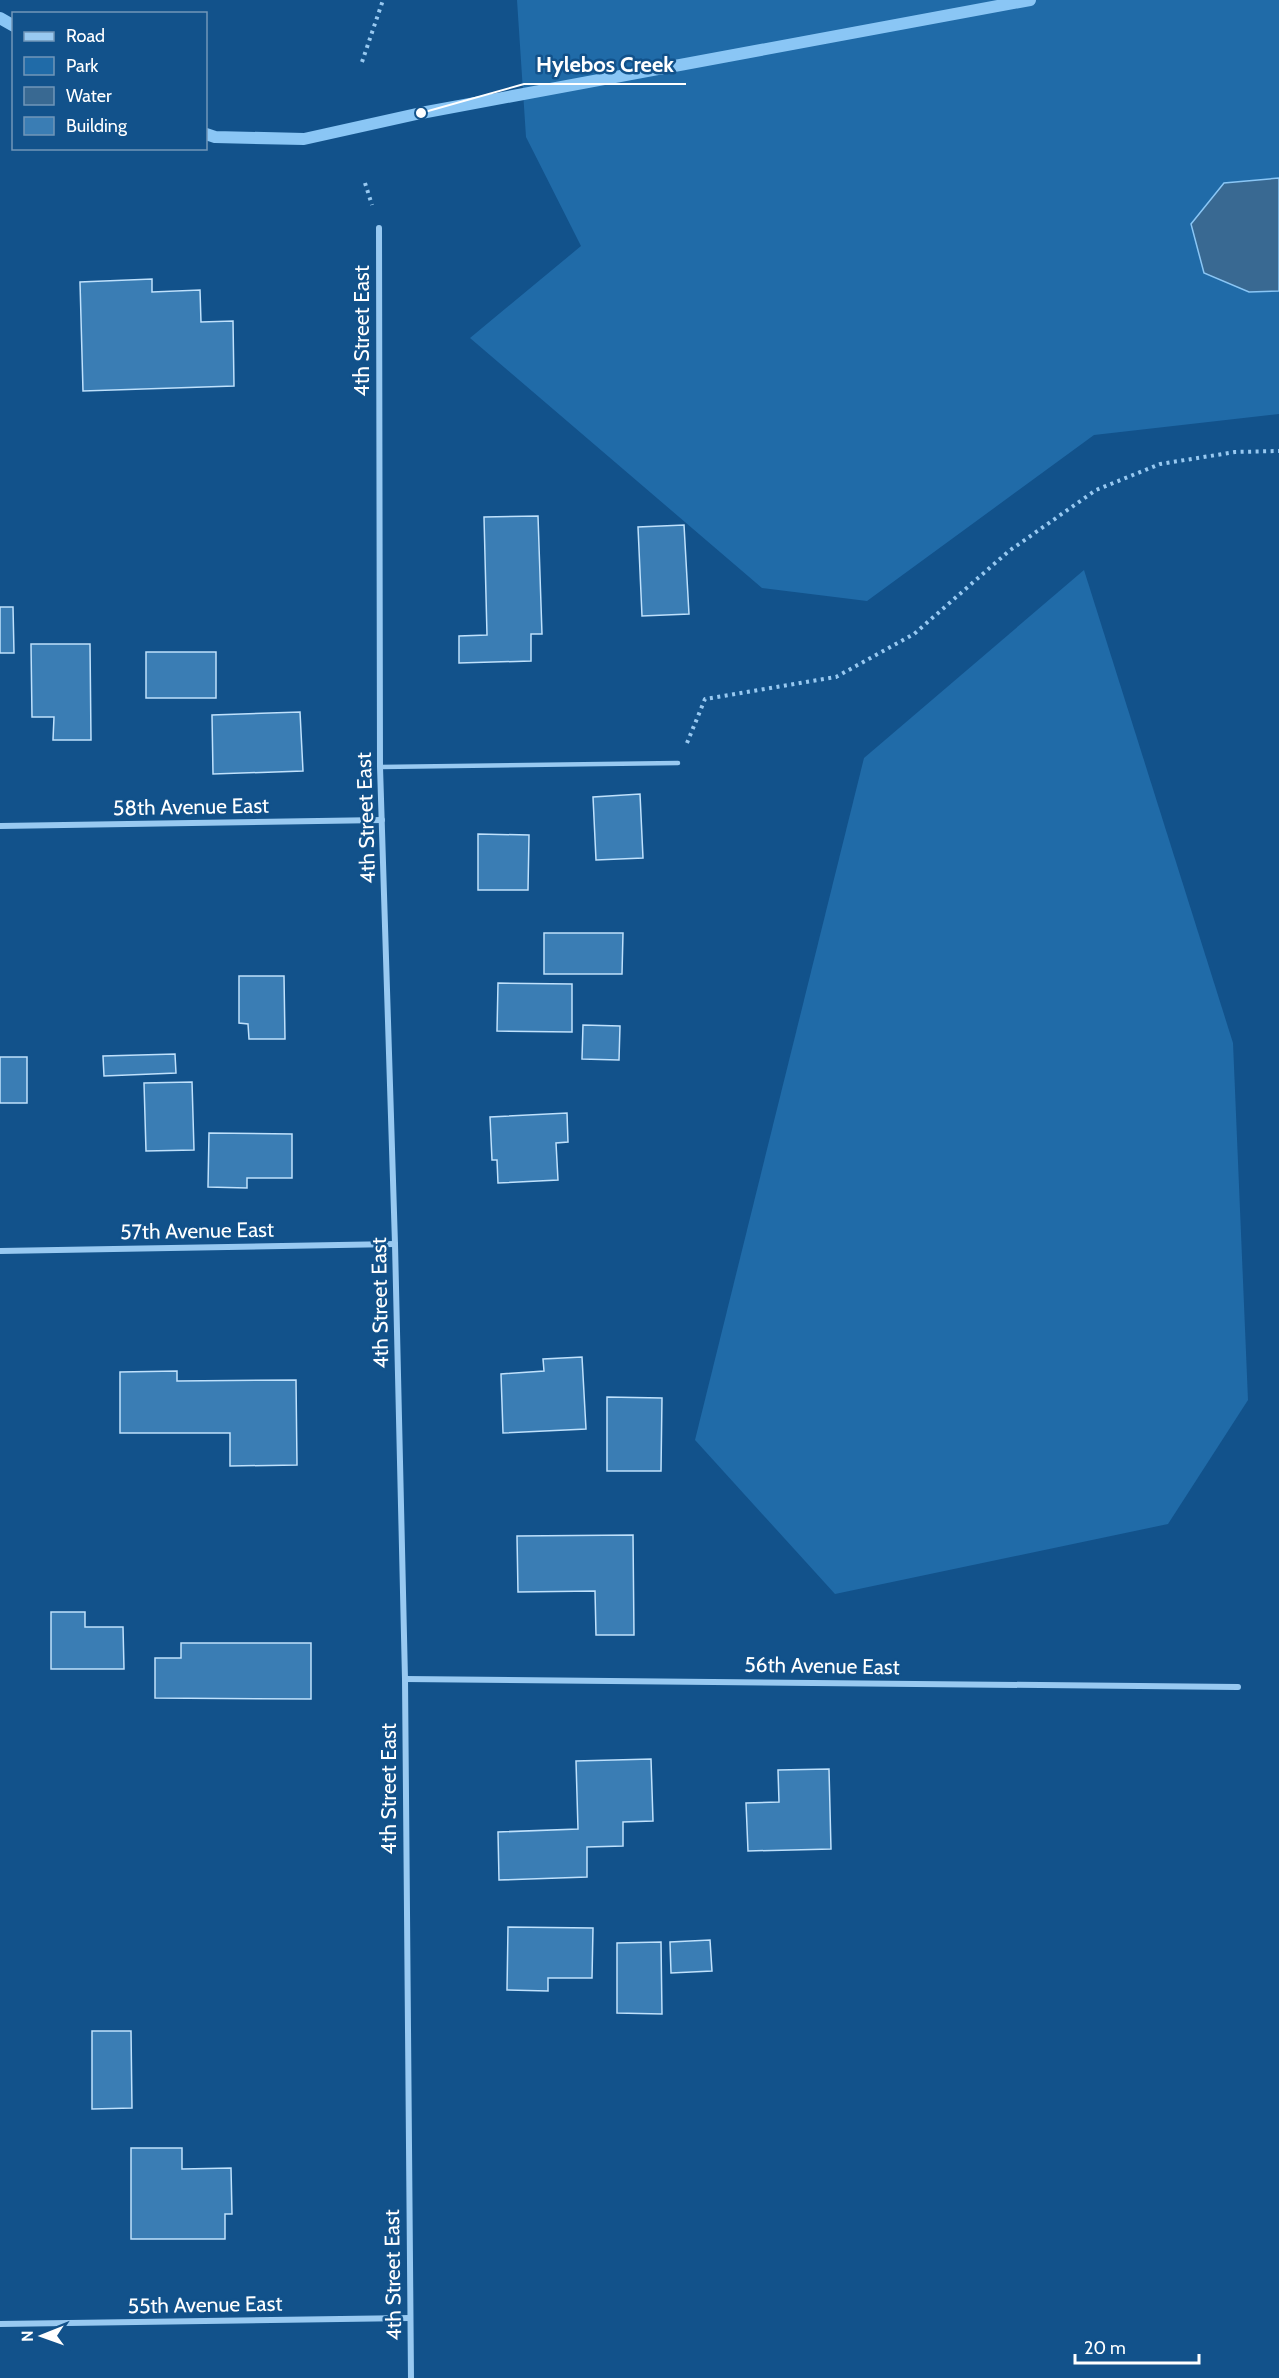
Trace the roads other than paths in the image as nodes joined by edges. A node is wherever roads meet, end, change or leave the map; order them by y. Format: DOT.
graph roads {
  1 [pos="379,228"];
  2 [pos="678,763"];
  3 [pos="380,767"];
  4 [pos="382,820"];
  5 [pos="0,826"];
  6 [pos="395,1244"];
  7 [pos="0,1251"];
  8 [pos="405,1679"];
  9 [pos="1238,1687"];
  10 [pos="410,2318"];
  11 [pos="0,2324"];
  12 [pos="411,2378"];
  1 -- 3 [label="street, 4th Street East"];
  2 -- 3 [label="lane"];
  3 -- 4 [label="street, 4th Street East"];
  4 -- 5 [label="street, 58th Avenue East"];
  4 -- 6 [label="street, 4th Street East"];
  6 -- 7 [label="street, 57th Avenue East"];
  6 -- 8 [label="street, 4th Street East"];
  8 -- 9 [label="street, 56th Avenue East"];
  8 -- 10 [label="street, 4th Street East"];
  10 -- 11 [label="street, 55th Avenue East"];
  10 -- 12 [label="street, 4th Street East"];
}
